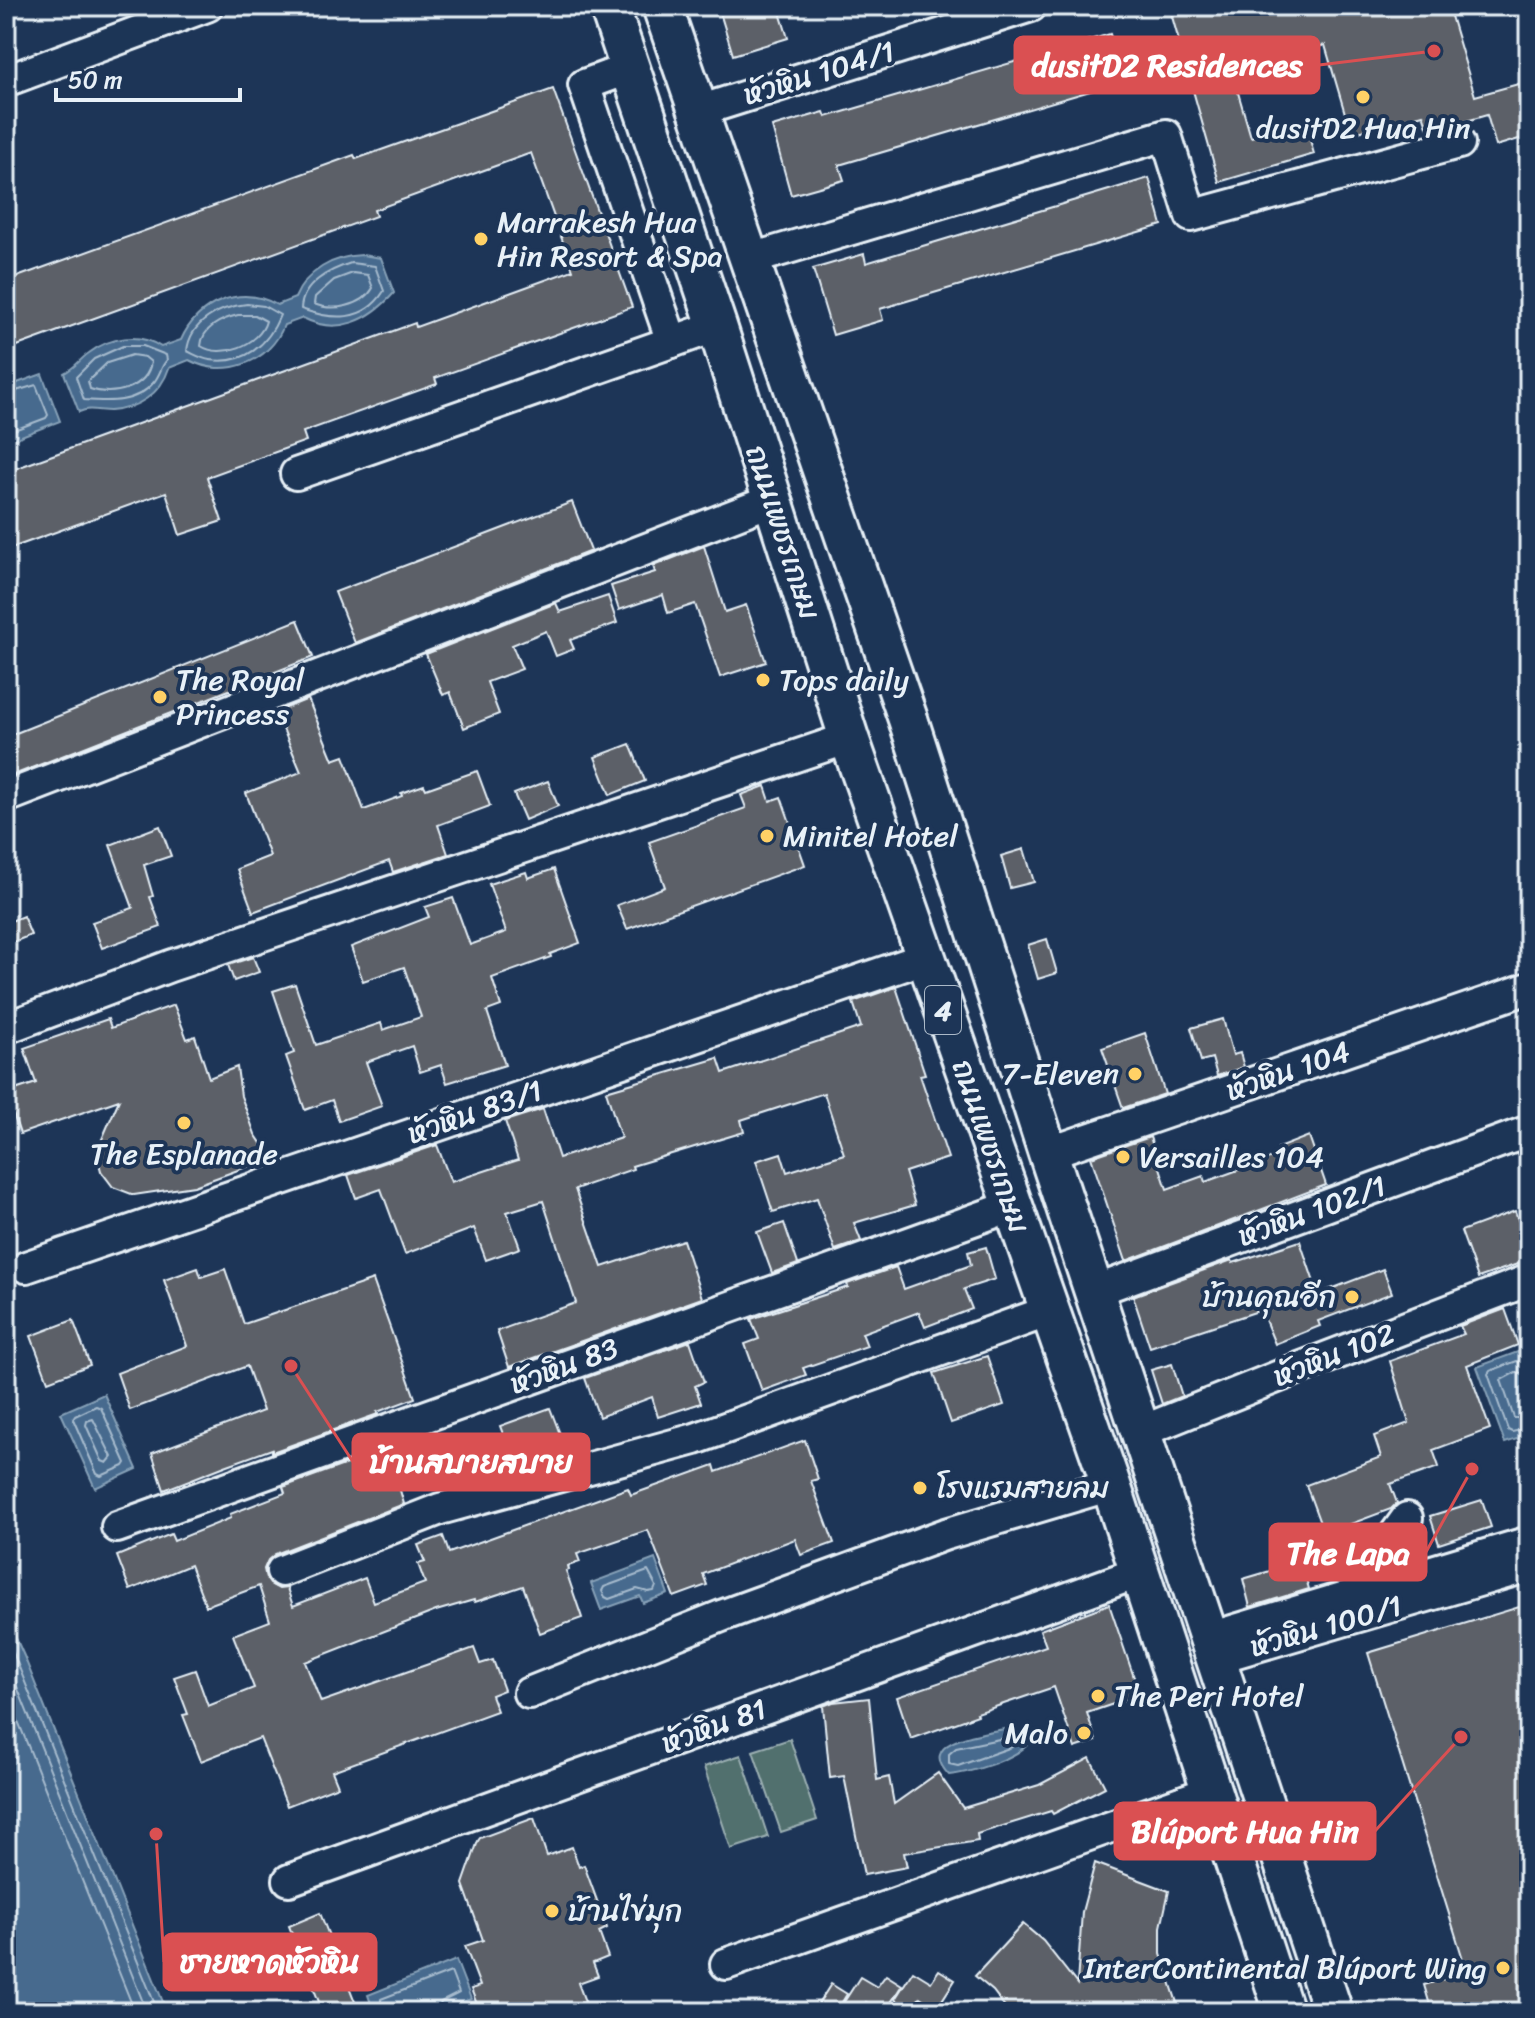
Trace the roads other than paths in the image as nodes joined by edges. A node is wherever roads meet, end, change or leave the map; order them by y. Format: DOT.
graph roads {
  1 [pos="207,6"];
  2 [pos="609,6"];
  3 [pos="662,6"];
  4 [pos="1031,6"];
  5 [pos="630,68"];
  6 [pos="6,81"];
  7 [pos="699,111"];
  8 [pos="1459,143"];
  9 [pos="748,260"];
  10 [pos="717,326"];
  11 [pos="672,342"];
  12 [pos="296,474"];
  13 [pos="773,500"];
  14 [pos="908,719"];
  15 [pos="849,738"];
  16 [pos="928,779"];
  17 [pos="6,797"];
  18 [pos="870,797"];
  19 [pos="925,958"];
  20 [pos="1529,988"];
  21 [pos="6,1028"];
  22 [pos="1529,1131"];
  23 [pos="1048,1153"];
  24 [pos="1012,1206"];
  25 [pos="26,1267"];
  26 [pos="1529,1280"];
  27 [pos="1095,1291"];
  28 [pos="1049,1311"];
  29 [pos="1140,1432"];
  30 [pos="1111,1485"];
  31 [pos="1407,1518"];
  32 [pos="117,1527"];
  33 [pos="1529,1542"];
  34 [pos="1529,1566"];
  35 [pos="282,1571"];
  36 [pos="1140,1572"];
  37 [pos="1378,1587"];
  38 [pos="1212,1648"];
  39 [pos="529,1693"];
  40 [pos="1212,1791"];
  41 [pos="289,1880"];
  42 [pos="726,1964"];
  43 [pos="1284,2012"];
  44 [pos="1333,2012"];
  1 -- 6 [label="street"];
  2 -- 5 [label="main road, ถนนเพชรเกษม / 4"];
  3 -- 7 [label="main road, ถนนเพชรเกษม / 4"];
  4 -- 7 [label="street, หัวหิน 104/1"];
  5 -- 10 [label="main road, ถนนเพชรเกษม / 4"];
  5 -- 11 [label="street"];
  7 -- 9 [label="main road, ถนนเพชรเกษม / 4"];
  8 -- 9 [label="street"];
  9 -- 14 [label="main road, ถนนเพชรเกษม / 4"];
  10 -- 11 [label="street"];
  10 -- 13 [label="main road, ถนนเพชรเกษม / 4"];
  11 -- 12 [label="street"];
  13 -- 15 [label="main road, ถนนเพชรเกษม / 4"];
  13 -- 17 [label="street"];
  14 -- 15 [label="main road"];
  14 -- 16 [label="main road, ถนนเพชรเกษม / 4"];
  15 -- 18 [label="main road, ถนนเพชรเกษม / 4"];
  15 -- 21 [label="street"];
  16 -- 18 [label="main road"];
  16 -- 23 [label="main road, ถนนเพชรเกษม / 4"];
  18 -- 19 [label="main road, ถนนเพชรเกษม / 4"];
  19 -- 24 [label="main road, ถนนเพชรเกษม / 4"];
  19 -- 25 [label="street, หัวหิน 83/1"];
  20 -- 23 [label="street, หัวหิน 104"];
  22 -- 27 [label="street, หัวหิน 102/1"];
  23 -- 27 [label="main road, ถนนเพชรเกษม / 4"];
  24 -- 28 [label="main road, ถนนเพชรเกษม / 4"];
  24 -- 32 [label="street, หัวหิน 83"];
  26 -- 29 [label="street, หัวหิน 102"];
  27 -- 29 [label="main road, ถนนเพชรเกษม / 4"];
  28 -- 30 [label="main road, ถนนเพชรเกษม / 4"];
  28 -- 35 [label="street"];
  29 -- 38 [label="main road, ถนนเพชรเกษม / 4"];
  30 -- 36 [label="main road, ถนนเพชรเกษม / 4"];
  30 -- 39 [label="street"];
  31 -- 37 [label="street"];
  33 -- 37 [label="street, หัวหิน 100/1"];
  34 -- 38 [label="street, หัวหิน 100/1"];
  36 -- 40 [label="main road, ถนนเพชรเกษม / 4"];
  36 -- 41 [label="street, หัวหิน 81"];
  37 -- 38 [label="street, หัวหิน 100/1"];
  38 -- 44 [label="main road, ถนนเพชรเกษม / 4"];
  40 -- 42 [label="street"];
  40 -- 43 [label="main road, ถนนเพชรเกษม / 4"];
}
